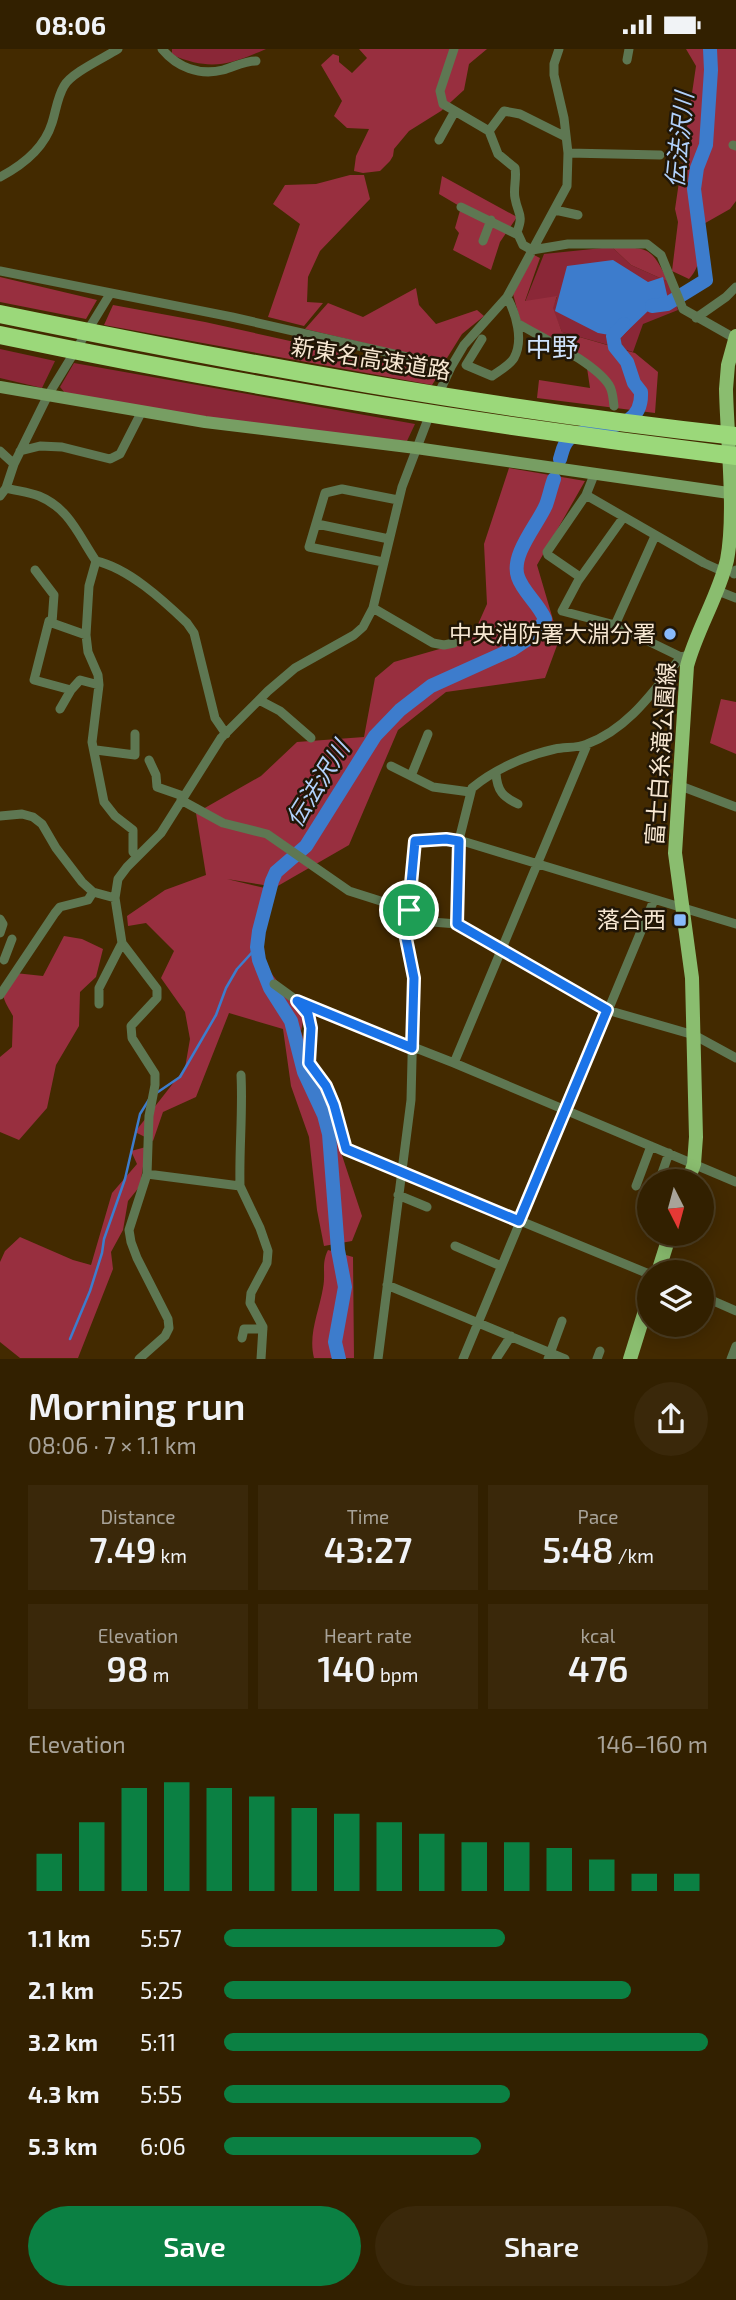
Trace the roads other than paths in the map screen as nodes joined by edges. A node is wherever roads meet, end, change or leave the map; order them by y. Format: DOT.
graph roads {
  1 [pos="118,49"];
  2 [pos="162,49"];
  3 [pos="454,49"];
  4 [pos="559,49"];
  5 [pos="629,49"];
  6 [pos="627,60"];
  7 [pos="256,61"];
  8 [pos="455,111"];
  9 [pos="489,131"];
  10 [pos="566,138"];
  11 [pos="439,140"];
  12 [pos="568,153"];
  13 [pos="660,155"];
  14 [pos="0,177"];
  15 [pos="461,207"];
  16 [pos="555,210"];
  17 [pos="578,215"];
  18 [pos="491,220"];
  19 [pos="518,235"];
  20 [pos="482,241"];
  21 [pos="532,250"];
  22 [pos="0,271"];
  23 [pos="736,287"];
  24 [pos="110,295"];
  25 [pos="507,297"];
  26 [pos="0,314"];
  27 [pos="696,318"];
  28 [pos="517,323"];
  29 [pos="0,335"];
  30 [pos="736,338"];
  31 [pos="482,339"];
  32 [pos="449,371"];
  33 [pos="0,387"];
  34 [pos="50,392"];
  35 [pos="614,406"];
  36 [pos="142,411"];
  37 [pos="736,436"];
  38 [pos="418,443"];
  39 [pos="0,451"];
  40 [pos="20,451"];
  41 [pos="736,456"];
  42 [pos="15,464"];
  43 [pos="594,475"];
  44 [pos="732,489"];
  45 [pos="3,492"];
  46 [pos="586,495"];
  47 [pos="398,500"];
  48 [pos="623,518"];
  49 [pos="317,524"];
  50 [pos="655,536"];
  51 [pos="389,539"];
  52 [pos="733,543"];
  53 [pos="96,561"];
  54 [pos="383,562"];
  55 [pos="35,571"];
  56 [pos="731,572"];
  57 [pos="580,577"];
  58 [pos="718,591"];
  59 [pos="736,598"];
  60 [pos="373,608"];
  61 [pos="52,623"];
  62 [pos="615,625"];
  63 [pos="86,635"];
  64 [pos="454,643"];
  65 [pos="686,656"];
  66 [pos="99,685"];
  67 [pos="71,690"];
  68 [pos="259,700"];
  69 [pos="60,709"];
  70 [pos="135,734"];
  71 [pos="226,734"];
  72 [pos="428,734"];
  73 [pos="311,738"];
  74 [pos="587,745"];
  75 [pos="96,750"];
  76 [pos="149,760"];
  77 [pos="391,767"];
  78 [pos="496,773"];
  79 [pos="411,776"];
  80 [pos="678,785"];
  81 [pos="470,792"];
  82 [pos="182,798"];
  83 [pos="518,804"];
  84 [pos="736,807"];
  85 [pos="0,816"];
  86 [pos="459,841"];
  87 [pos="137,857"];
  88 [pos="537,864"];
  89 [pos="93,891"];
  90 [pos="115,898"];
  91 [pos="654,900"];
  92 [pos="683,908"];
  93 [pos="409,910"];
  94 [pos="0,919"];
  95 [pos="407,920"];
  96 [pos="457,924"];
  97 [pos="736,924"];
  98 [pos="0,933"];
  99 [pos="12,939"];
  100 [pos="122,943"];
  101 [pos="502,948"];
  102 [pos="2,959"];
  103 [pos="21,964"];
  104 [pos="274,984"];
  105 [pos="0,995"];
  106 [pos="297,1001"];
  107 [pos="99,1004"];
  108 [pos="607,1010"];
  109 [pos="694,1035"];
  110 [pos="412,1048"];
  111 [pos="736,1058"];
  112 [pos="454,1063"];
  113 [pos="241,1075"];
  114 [pos="566,1112"];
  115 [pos="651,1146"];
  116 [pos="669,1153"];
  117 [pos="694,1164"];
  118 [pos="663,1169"];
  119 [pos="692,1169"];
  120 [pos="401,1171"];
  121 [pos="147,1174"];
  122 [pos="736,1182"];
  123 [pos="240,1186"];
  124 [pos="636,1186"];
  125 [pos="398,1195"];
  126 [pos="428,1207"];
  127 [pos="519,1221"];
  128 [pos="455,1246"];
  129 [pos="501,1266"];
  130 [pos="637,1270"];
  131 [pos="387,1285"];
  132 [pos="714,1302"];
  133 [pos="736,1311"];
  134 [pos="562,1321"];
  135 [pos="478,1322"];
  136 [pos="263,1329"];
  137 [pos="511,1336"];
  138 [pos="637,1337"];
  139 [pos="242,1338"];
  140 [pos="736,1346"];
  141 [pos="549,1355"];
  142 [pos="139,1359"];
  143 [pos="261,1359"];
  144 [pos="378,1359"];
  145 [pos="463,1359"];
  146 [pos="496,1359"];
  147 [pos="565,1359"];
  148 [pos="630,1359"];
  149 [pos="731,1359"];
  1 -- 14 [label="street"];
  2 -- 7 [label="street"];
  3 -- 8 [label="street"];
  4 -- 10 [label="street"];
  5 -- 6 [label="street"];
  8 -- 9 [label="street"];
  8 -- 11 [label="street"];
  9 -- 10 [label="street"];
  9 -- 19 [label="street"];
  10 -- 12 [label="street"];
  12 -- 13 [label="street"];
  12 -- 16 [label="street"];
  15 -- 18 [label="street"];
  16 -- 17 [label="street"];
  16 -- 21 [label="street"];
  18 -- 19 [label="street"];
  18 -- 20 [label="street"];
  19 -- 21 [label="street"];
  21 -- 25 [label="street"];
  21 -- 27 [label="street"];
  22 -- 24 [label="street"];
  23 -- 27 [label="street"];
  24 -- 32 [label="street"];
  24 -- 34 [label="street"];
  25 -- 28 [label="street"];
  25 -- 32 [label="street"];
  26 -- 37 [label="highway, 新東名高速道路"];
  27 -- 30 [label="street"];
  28 -- 31 [label="street"];
  28 -- 35 [label="street"];
  29 -- 41 [label="highway, 新東名高速道路"];
  30 -- 44 [label="main road, 富士白糸滝公園線"];
  32 -- 38 [label="street"];
  33 -- 34 [label="street"];
  34 -- 36 [label="street"];
  34 -- 40 [label="street"];
  36 -- 38 [label="street"];
  36 -- 40 [label="street"];
  38 -- 43 [label="street"];
  38 -- 47 [label="street"];
  39 -- 42 [label="street"];
  40 -- 42 [label="street"];
  42 -- 45 [label="street"];
  43 -- 44 [label="street"];
  43 -- 46 [label="street"];
  44 -- 52 [label="main road, 富士白糸滝公園線"];
  45 -- 53 [label="street"];
  46 -- 48 [label="street"];
  46 -- 57 [label="street"];
  47 -- 49 [label="street"];
  47 -- 51 [label="street"];
  48 -- 50 [label="street"];
  48 -- 57 [label="street"];
  49 -- 51 [label="street"];
  49 -- 54 [label="street"];
  50 -- 56 [label="street"];
  50 -- 62 [label="street"];
  51 -- 54 [label="street"];
  52 -- 56 [label="main road, 富士白糸滝公園線"];
  53 -- 63 [label="street"];
  53 -- 71 [label="street"];
  54 -- 60 [label="street"];
  55 -- 61 [label="street"];
  56 -- 58 [label="main road, 富士白糸滝公園線"];
  57 -- 62 [label="street"];
  58 -- 59 [label="street"];
  58 -- 65 [label="main road, 富士白糸滝公園線"];
  60 -- 64 [label="street"];
  60 -- 68 [label="street"];
  61 -- 63 [label="street"];
  61 -- 67 [label="street"];
  62 -- 65 [label="street"];
  63 -- 66 [label="street"];
  65 -- 74 [label="street"];
  65 -- 80 [label="main road, 富士白糸滝公園線"];
  66 -- 67 [label="street"];
  66 -- 75 [label="street"];
  67 -- 69 [label="street"];
  68 -- 71 [label="street"];
  68 -- 73 [label="street"];
  70 -- 75 [label="street"];
  71 -- 82 [label="street"];
  72 -- 79 [label="street"];
  74 -- 78 [label="street"];
  74 -- 88 [label="street"];
  75 -- 87 [label="street"];
  76 -- 82 [label="street"];
  77 -- 79 [label="street"];
  78 -- 81 [label="street"];
  78 -- 83 [label="street"];
  79 -- 81 [label="street"];
  80 -- 84 [label="street"];
  80 -- 92 [label="main road, 富士白糸滝公園線"];
  81 -- 86 [label="street"];
  82 -- 87 [label="street"];
  82 -- 93 [label="street"];
  85 -- 89 [label="street"];
  86 -- 88 [label="street"];
  86 -- 93 [label="street"];
  86 -- 96 [label="street"];
  87 -- 90 [label="street"];
  88 -- 91 [label="street"];
  88 -- 101 [label="street"];
  89 -- 90 [label="street"];
  89 -- 103 [label="street"];
  90 -- 100 [label="street"];
  91 -- 92 [label="street"];
  91 -- 108 [label="street"];
  92 -- 97 [label="street"];
  92 -- 109 [label="main road, 富士白糸滝公園線"];
  93 -- 95 [label="street"];
  94 -- 98 [label="street"];
  95 -- 96 [label="street"];
  95 -- 110 [label="street"];
  96 -- 101 [label="street"];
  99 -- 102 [label="street"];
  100 -- 107 [label="street"];
  100 -- 121 [label="street"];
  101 -- 108 [label="street"];
  101 -- 112 [label="street"];
  102 -- 103 [label="street"];
  103 -- 105 [label="street"];
  104 -- 106 [label="street"];
  106 -- 110 [label="street"];
  106 -- 120 [label="street"];
  108 -- 109 [label="street"];
  108 -- 114 [label="street"];
  109 -- 111 [label="street"];
  109 -- 117 [label="main road, 富士白糸滝公園線"];
  110 -- 112 [label="street"];
  110 -- 120 [label="street"];
  112 -- 114 [label="street"];
  113 -- 123 [label="street"];
  114 -- 115 [label="street"];
  114 -- 127 [label="street"];
  115 -- 116 [label="street"];
  115 -- 124 [label="street"];
  116 -- 117 [label="street"];
  116 -- 118 [label="street"];
  117 -- 119 [label="main road, 富士白糸滝公園線"];
  117 -- 122 [label="street"];
  120 -- 125 [label="street"];
  120 -- 127 [label="street"];
  121 -- 123 [label="street"];
  121 -- 142 [label="street"];
  123 -- 136 [label="street"];
  125 -- 126 [label="street"];
  125 -- 131 [label="street"];
  127 -- 129 [label="street"];
  127 -- 130 [label="street"];
  128 -- 129 [label="street"];
  129 -- 135 [label="street"];
  131 -- 135 [label="street"];
  131 -- 144 [label="street"];
  132 -- 133 [label="street"];
  134 -- 141 [label="street"];
  135 -- 137 [label="street"];
  135 -- 145 [label="street"];
  136 -- 139 [label="street"];
  136 -- 143 [label="street"];
  137 -- 141 [label="street"];
  137 -- 146 [label="street"];
  138 -- 148 [label="main road"];
  140 -- 149 [label="street"];
  141 -- 147 [label="street"];
}
